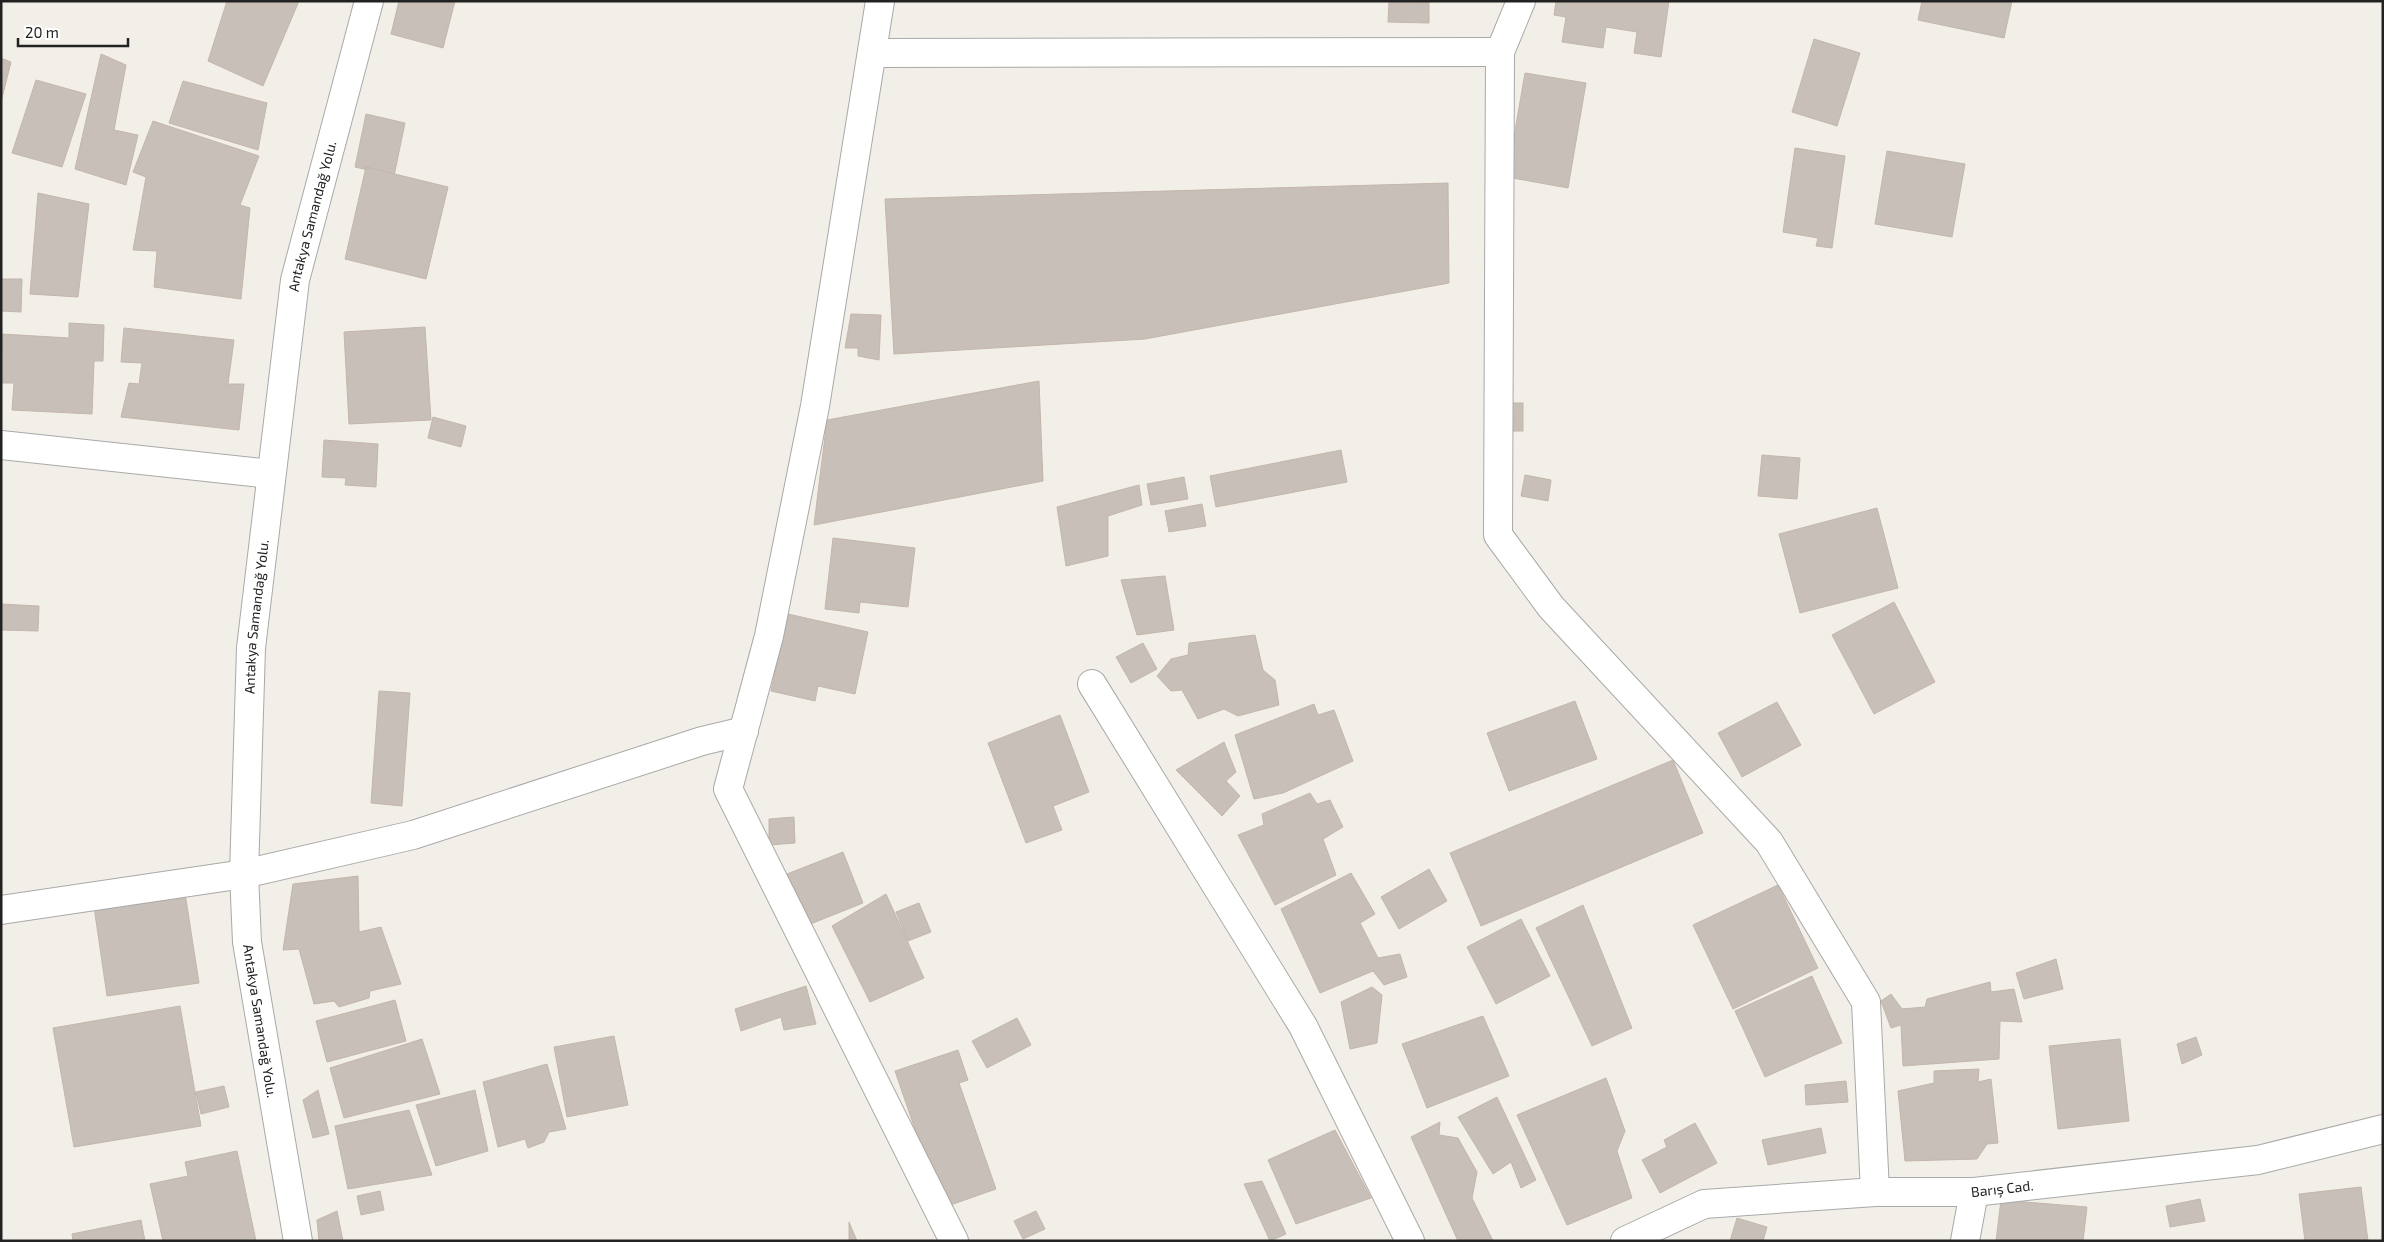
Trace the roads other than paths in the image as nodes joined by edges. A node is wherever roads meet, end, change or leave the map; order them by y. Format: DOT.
graph roads {
  1 [pos="369,1"];
  2 [pos="880,1"];
  3 [pos="1521,1"];
  4 [pos="1500,52"];
  5 [pos="873,53"];
  6 [pos="1,445"];
  7 [pos="271,474"];
  8 [pos="1092,684"];
  9 [pos="744,732"];
  10 [pos="244,874"];
  11 [pos="1,910"];
  12 [pos="2383,1130"];
  13 [pos="1875,1192"];
  14 [pos="1974,1192"];
  15 [pos="298,1241"];
  16 [pos="954,1241"];
  17 [pos="1410,1241"];
  18 [pos="1625,1241"];
  19 [pos="1965,1241"];
  1 -- 7 [label="street, Antakya Samandağ Yolu."];
  2 -- 5 [label="street"];
  3 -- 4 [label="street"];
  4 -- 5 [label="street"];
  4 -- 13 [label="street"];
  5 -- 9 [label="street"];
  6 -- 7 [label="street"];
  7 -- 10 [label="street, Antakya Samandağ Yolu."];
  8 -- 17 [label="street"];
  9 -- 10 [label="street"];
  9 -- 16 [label="street"];
  10 -- 11 [label="street"];
  10 -- 15 [label="street, Antakya Samandağ Yolu."];
  12 -- 14 [label="street, Barış Cad."];
  13 -- 14 [label="street, Barış Cad."];
  13 -- 18 [label="street, Barış Cad."];
  14 -- 19 [label="street"];
}
